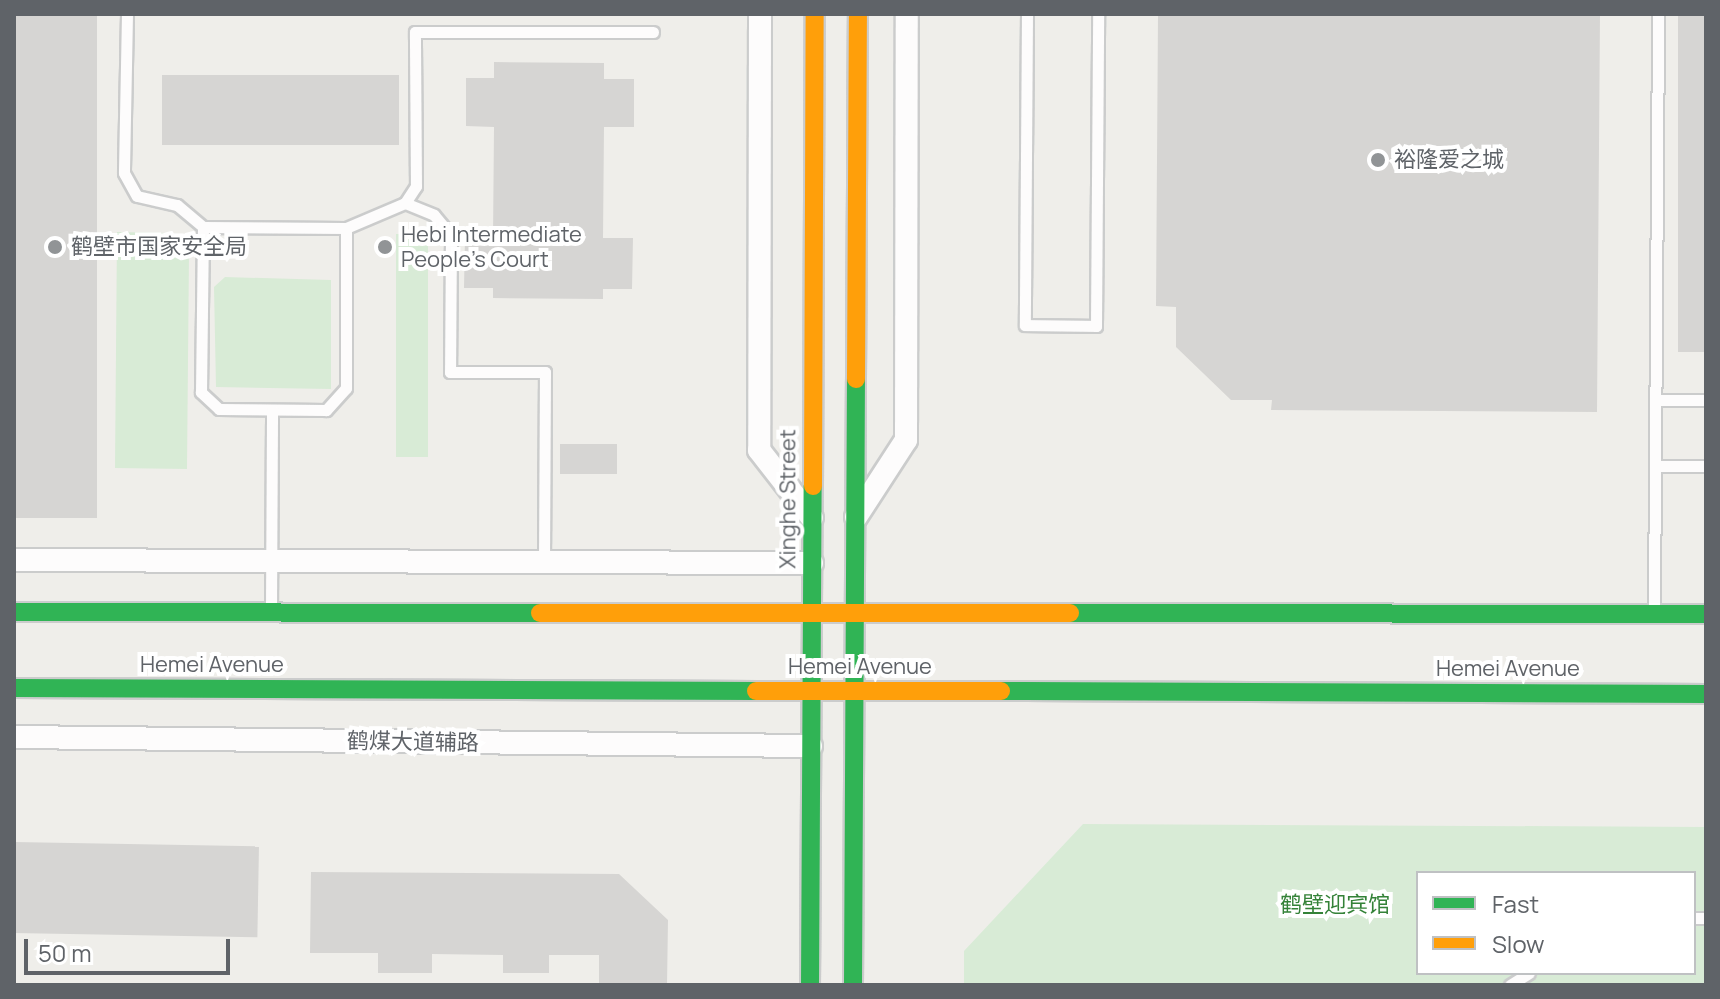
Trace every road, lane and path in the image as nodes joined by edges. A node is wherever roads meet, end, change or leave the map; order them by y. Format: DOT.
graph roads {
  1 [pos="127,14"];
  2 [pos="760,14"];
  3 [pos="815,14"];
  4 [pos="858,14"];
  5 [pos="907,14"];
  6 [pos="1027,14"];
  7 [pos="1098,14"];
  8 [pos="1658,14"];
  9 [pos="653,32"];
  10 [pos="405,203"];
  11 [pos="203,227"];
  12 [pos="346,228"];
  13 [pos="1656,400"];
  14 [pos="1706,400"];
  15 [pos="272,410"];
  16 [pos="1655,466"];
  17 [pos="1706,466"];
  18 [pos="812,518"];
  19 [pos="855,518"];
  20 [pos="14,560"];
  21 [pos="271,561"];
  22 [pos="544,562"];
  23 [pos="812,563"];
  24 [pos="14,612"];
  25 [pos="271,612"];
  26 [pos="812,613"];
  27 [pos="855,613"];
  28 [pos="1654,614"];
  29 [pos="1706,614"];
  30 [pos="14,688"];
  31 [pos="812,691"];
  32 [pos="854,691"];
  33 [pos="1706,694"];
  34 [pos="14,737"];
  35 [pos="811,746"];
  36 [pos="810,985"];
  37 [pos="853,985"];
  1 -- 11 [label="lane"];
  2 -- 18 [label="street"];
  3 -- 18 [label="main road, Xinghe Street"];
  4 -- 19 [label="main road"];
  5 -- 19 [label="street"];
  6 -- 7 [label="lane"];
  8 -- 13 [label="lane"];
  9 -- 10 [label="lane"];
  10 -- 12 [label="lane"];
  10 -- 22 [label="lane"];
  11 -- 12 [label="lane"];
  11 -- 15 [label="lane"];
  12 -- 15 [label="lane"];
  13 -- 14 [label="lane"];
  13 -- 16 [label="lane"];
  15 -- 21 [label="lane"];
  16 -- 17 [label="lane"];
  16 -- 28 [label="lane"];
  18 -- 23 [label="main road, Xinghe Street"];
  19 -- 27 [label="main road"];
  20 -- 21 [label="street"];
  21 -- 22 [label="street"];
  21 -- 25 [label="lane"];
  22 -- 23 [label="street"];
  23 -- 26 [label="main road, Xinghe Street"];
  24 -- 25 [label="main road"];
  25 -- 26 [label="main road"];
  26 -- 27 [label="main road"];
  26 -- 31 [label="main road, Xinghe Street"];
  27 -- 28 [label="main road"];
  27 -- 32 [label="main road"];
  28 -- 29 [label="main road"];
  30 -- 31 [label="main road, Hemei Avenue"];
  31 -- 32 [label="main road, Hemei Avenue"];
  31 -- 35 [label="main road, Xinghe Street"];
  32 -- 33 [label="main road, Hemei Avenue"];
  32 -- 37 [label="main road"];
  34 -- 35 [label="street, 鹤煤大道辅路"];
  35 -- 36 [label="main road, Xinghe Street"];
}
